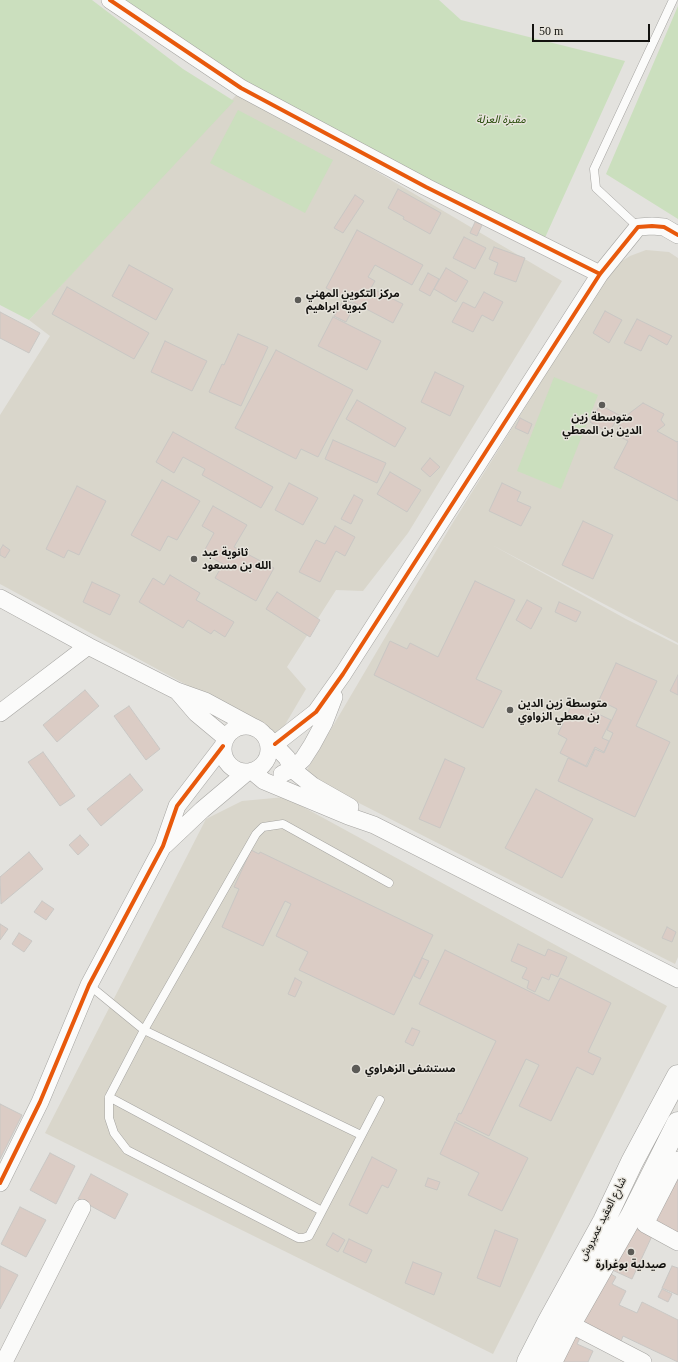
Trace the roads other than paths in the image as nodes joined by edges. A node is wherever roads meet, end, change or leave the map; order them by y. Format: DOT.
graph roads {
  1 [pos="110,0"];
  2 [pos="673,0"];
  3 [pos="638,227"];
  4 [pos="678,235"];
  5 [pos="600,274"];
  6 [pos="0,598"];
  7 [pos="88,646"];
  8 [pos="342,674"];
  9 [pos="177,691"];
  10 [pos="0,713"];
  11 [pos="264,735"];
  12 [pos="225,742"];
  13 [pos="292,769"];
  14 [pos="255,774"];
  15 [pos="374,825"];
  16 [pos="163,846"];
  17 [pos="389,883"];
  18 [pos="678,979"];
  19 [pos="89,985"];
  20 [pos="144,1030"];
  21 [pos="678,1076"];
  22 [pos="109,1097"];
  23 [pos="380,1100"];
  24 [pos="669,1114"];
  25 [pos="678,1123"];
  26 [pos="361,1136"];
  27 [pos="678,1160"];
  28 [pos="0,1183"];
  29 [pos="82,1208"];
  30 [pos="322,1211"];
  31 [pos="638,1220"];
  32 [pos="678,1242"];
  33 [pos="570,1324"];
  34 [pos="4,1362"];
  35 [pos="528,1362"];
  36 [pos="551,1362"];
  37 [pos="643,1362"];
  1 -- 5 [label="street"];
  2 -- 3 [label="lane"];
  3 -- 4 [label="street"];
  3 -- 5 [label="street"];
  5 -- 8 [label="street"];
  6 -- 7 [label="street"];
  7 -- 9 [label="street"];
  7 -- 10 [label="street"];
  8 -- 11 [label="street"];
  8 -- 13 [label="street"];
  9 -- 11 [label="street"];
  9 -- 12 [label="street"];
  11 -- 12 [label="street"];
  11 -- 13 [label="street"];
  11 -- 14 [label="street"];
  12 -- 14 [label="street"];
  12 -- 16 [label="street"];
  13 -- 14 [label="street"];
  13 -- 15 [label="street"];
  14 -- 15 [label="street"];
  14 -- 16 [label="street"];
  15 -- 18 [label="street"];
  16 -- 19 [label="street"];
  17 -- 20 [label="lane"];
  19 -- 20 [label="lane"];
  19 -- 28 [label="street"];
  20 -- 22 [label="lane"];
  20 -- 26 [label="lane"];
  21 -- 24 [label="main road, شارع العقيد عميروش"];
  22 -- 30 [label="lane"];
  22 -- 30 [label="lane"];
  23 -- 26 [label="lane"];
  24 -- 35 [label="main road, شارع العقيد عميروش"];
  25 -- 31 [label="main road, شارع العقيد عميروش"];
  26 -- 30 [label="lane"];
  27 -- 31 [label="street"];
  29 -- 34 [label="street"];
  31 -- 32 [label="street"];
  31 -- 33 [label="main road, شارع العقيد عميروش"];
  33 -- 36 [label="main road, شارع العقيد عميروش"];
  33 -- 37 [label="street"];
}
